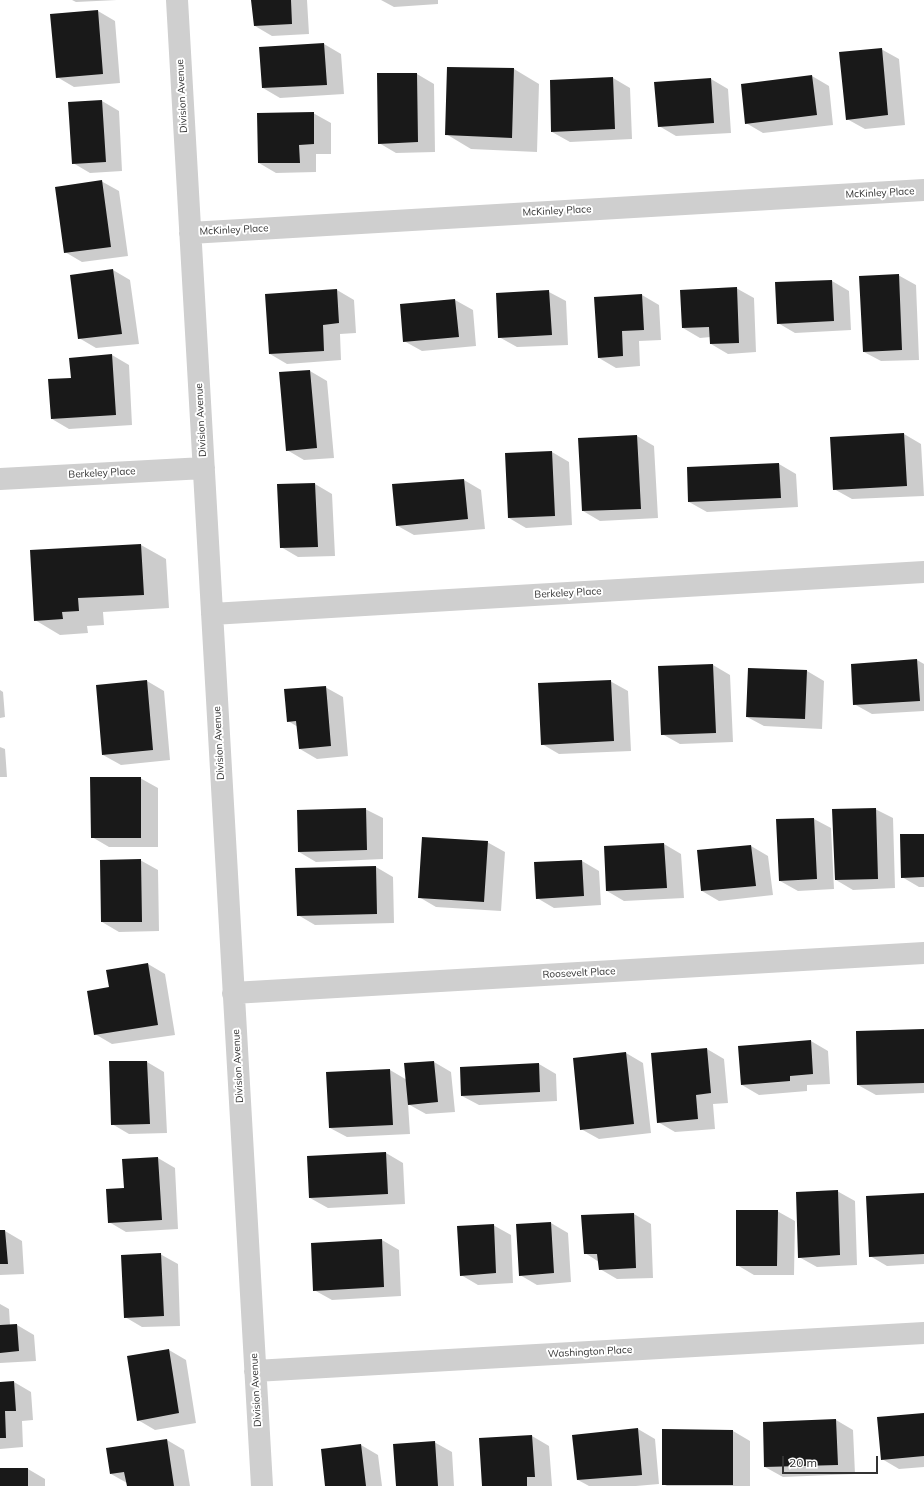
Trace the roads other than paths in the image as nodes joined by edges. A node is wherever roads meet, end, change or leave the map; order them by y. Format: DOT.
graph roads {
  1 [pos="177,0"];
  2 [pos="924,190"];
  3 [pos="190,233"];
  4 [pos="204,468"];
  5 [pos="0,479"];
  6 [pos="924,572"];
  7 [pos="212,614"];
  8 [pos="924,953"];
  9 [pos="233,993"];
  10 [pos="924,1333"];
  11 [pos="255,1371"];
  12 [pos="262,1486"];
  1 -- 3 [label="street, Division Avenue"];
  2 -- 3 [label="street, McKinley Place"];
  3 -- 4 [label="street, Division Avenue"];
  4 -- 5 [label="street, Berkeley Place"];
  4 -- 7 [label="street, Division Avenue"];
  6 -- 7 [label="street, Berkeley Place"];
  7 -- 9 [label="street, Division Avenue"];
  8 -- 9 [label="street, Roosevelt Place"];
  9 -- 11 [label="street, Division Avenue"];
  10 -- 11 [label="street, Washington Place"];
  11 -- 12 [label="street, Division Avenue"];
}
